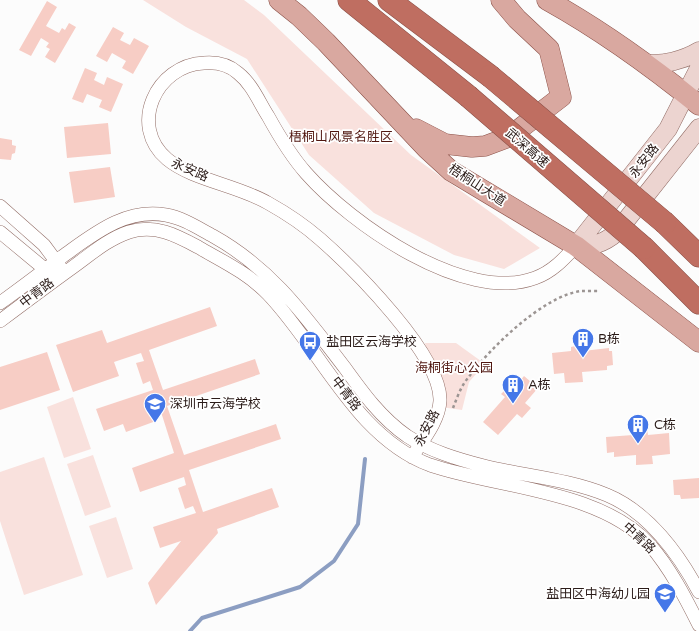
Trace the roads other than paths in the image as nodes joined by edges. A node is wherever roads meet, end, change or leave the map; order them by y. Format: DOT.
graph roads {
  1 [pos="279,0"];
  2 [pos="350,0"];
  3 [pos="389,0"];
  4 [pos="500,0"];
  5 [pos="547,0"];
  6 [pos="699,52"];
  7 [pos="645,63"];
  8 [pos="699,68"];
  9 [pos="693,100"];
  10 [pos="393,114"];
  11 [pos="699,128"];
  12 [pos="0,206"];
  13 [pos="0,232"];
  14 [pos="576,246"];
  15 [pos="699,256"];
  16 [pos="56,262"];
  17 [pos="45,270"];
  18 [pos="60,276"];
  19 [pos="0,303"];
  20 [pos="699,303"];
  21 [pos="0,321"];
  22 [pos="699,342"];
  23 [pos="420,444"];
  24 [pos="412,457"];
  25 [pos="699,592"];
  26 [pos="699,624"];
  1 -- 10 [label="main road, 梧桐山大道"];
  2 -- 20 [label="highway, 武深高速, bridge"];
  3 -- 15 [label="highway, bridge"];
  4 -- 10 [label="main road"];
  5 -- 7 [label="main road"];
  6 -- 7 [label="main road"];
  7 -- 9 [label="main road"];
  8 -- 9 [label="main road, 永安路"];
  9 -- 14 [label="main road, 永安路"];
  10 -- 14 [label="main road, 梧桐山大道"];
  11 -- 14 [label="main road, 永安路"];
  12 -- 16 [label="street"];
  13 -- 17 [label="street"];
  14 -- 22 [label="main road, 梧桐山大道"];
  14 -- 23 [label="street, 永安路"];
  16 -- 17 [label="street, 中青路"];
  16 -- 18 [label="street"];
  16 -- 23 [label="street, 中青路"];
  17 -- 18 [label="street"];
  17 -- 19 [label="street, 中青路"];
  18 -- 21 [label="street, 中青路"];
  18 -- 24 [label="street, 中青路"];
  23 -- 24 [label="street, 永安路"];
  23 -- 25 [label="street, 中青路"];
  24 -- 26 [label="street, 中青路"];
}
